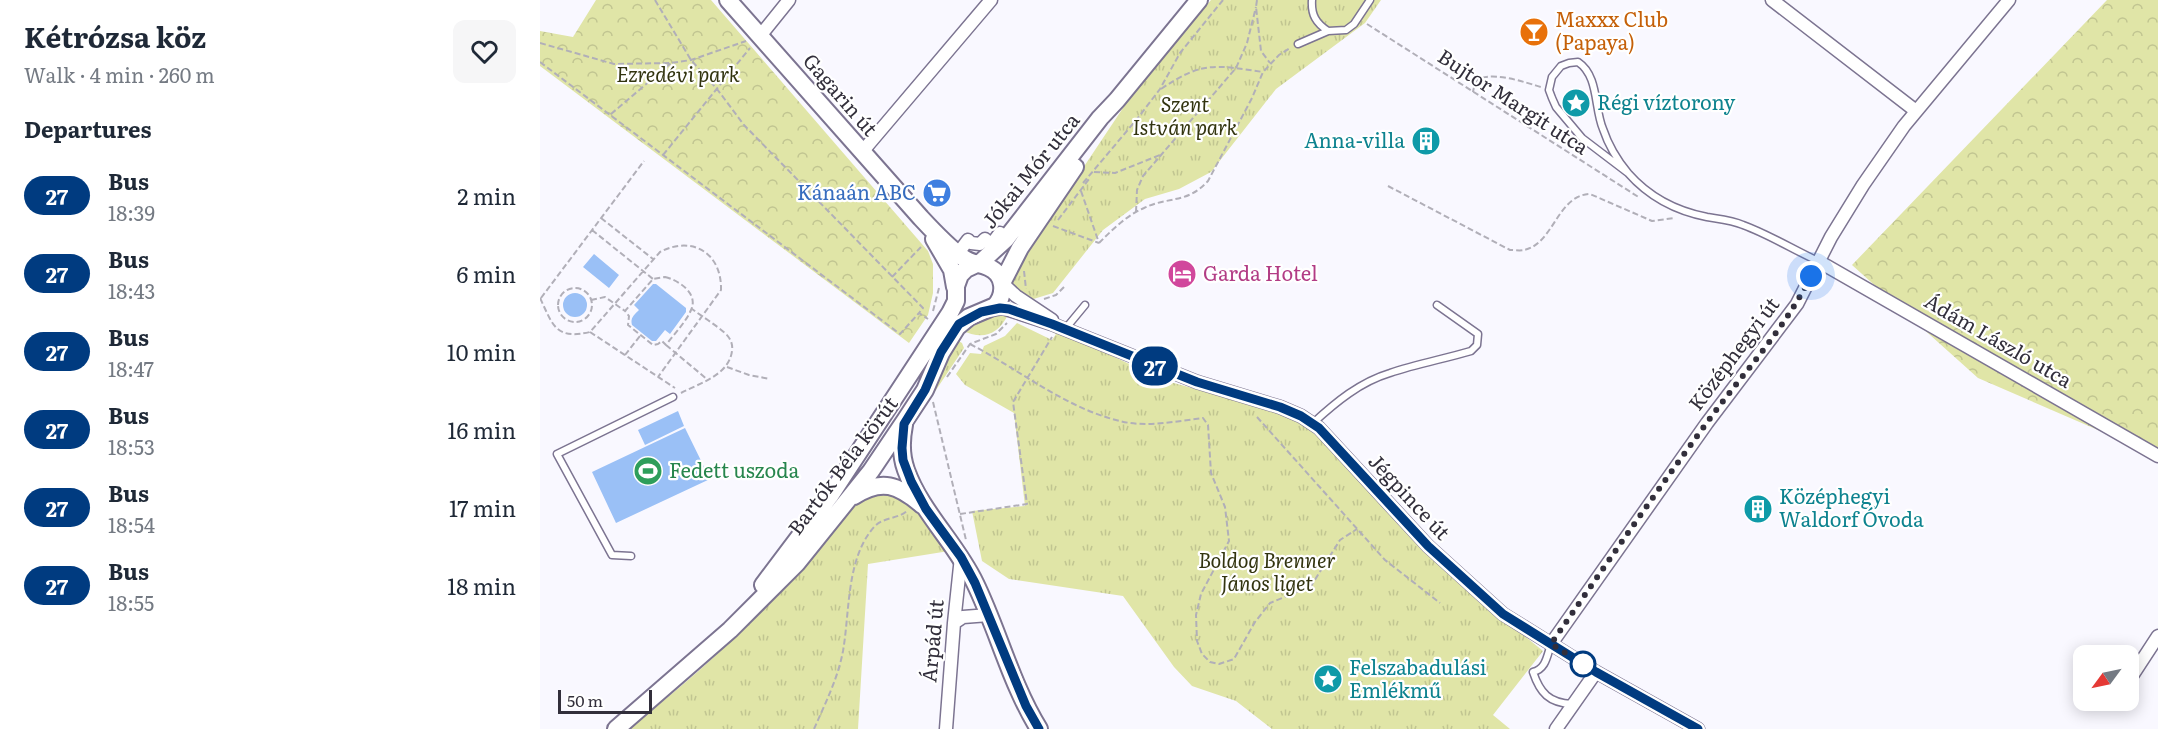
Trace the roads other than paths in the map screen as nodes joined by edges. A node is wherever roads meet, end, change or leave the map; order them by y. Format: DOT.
graph roads {
  1 [pos="728,0"];
  2 [pos="789,0"];
  3 [pos="991,0"];
  4 [pos="1199,0"];
  5 [pos="1312,0"];
  6 [pos="1362,0"];
  7 [pos="1370,0"];
  8 [pos="1772,0"];
  9 [pos="2009,0"];
  10 [pos="1363,9"];
  11 [pos="1328,31"];
  12 [pos="760,36"];
  13 [pos="1298,44"];
  14 [pos="1117,100"];
  15 [pos="1916,111"];
  16 [pos="862,152"];
  17 [pos="1628,173"];
  18 [pos="1053,179"];
  19 [pos="921,218"];
  20 [pos="962,248"];
  21 [pos="1818,261"];
  22 [pos="976,265"];
  23 [pos="1002,283"];
  24 [pos="950,288"];
  25 [pos="1085,305"];
  26 [pos="1437,305"];
  27 [pos="985,311"];
  28 [pos="1070,330"];
  29 [pos="673,398"];
  30 [pos="906,419"];
  31 [pos="1312,424"];
  32 [pos="860,450"];
  33 [pos="2158,456"];
  34 [pos="876,463"];
  35 [pos="899,489"];
  36 [pos="846,502"];
  37 [pos="929,512"];
  38 [pos="631,556"];
  39 [pos="961,557"];
  40 [pos="989,615"];
  41 [pos="954,623"];
  42 [pos="2158,636"];
  43 [pos="1551,644"];
  44 [pos="692,664"];
  45 [pos="2139,665"];
  46 [pos="1593,676"];
  47 [pos="1575,704"];
  48 [pos="616,729"];
  49 [pos="946,729"];
  50 [pos="1039,729"];
  51 [pos="1556,729"];
  52 [pos="1698,729"];
  1 -- 12 [label="street, Gagarin út"];
  2 -- 12 [label="street"];
  3 -- 16 [label="street"];
  4 -- 14 [label="street, Jókai Mór utca"];
  5 -- 11 [label="lane"];
  6 -- 10 [label="lane"];
  7 -- 10 [label="lane"];
  8 -- 15 [label="street"];
  9 -- 15 [label="street, Középhegyi út"];
  10 -- 11 [label="lane"];
  11 -- 13 [label="lane"];
  12 -- 16 [label="street, Gagarin út"];
  14 -- 18 [label="street, Jókai Mór utca"];
  14 -- 23 [label="street, Jókai Mór utca"];
  15 -- 21 [label="street, Középhegyi út"];
  16 -- 19 [label="street, Gagarin út"];
  17 -- 17 [label="lane"];
  17 -- 21 [label="lane"];
  18 -- 20 [label="street"];
  18 -- 22 [label="street, Jókai Mór utca"];
  19 -- 22 [label="street, Gagarin út"];
  19 -- 24 [label="street, Gagarin út"];
  21 -- 33 [label="street, Ádám László utca"];
  21 -- 43 [label="street, Középhegyi út"];
  22 -- 23 [label="street, Gagarin út"];
  22 -- 24 [label="street, Bartók Béla körút"];
  23 -- 27 [label="street, Bartók Béla körút"];
  23 -- 28 [label="street, Jégpince út"];
  24 -- 27 [label="street"];
  24 -- 32 [label="street, Bartók Béla körút"];
  25 -- 28 [label="lane"];
  26 -- 31 [label="lane"];
  27 -- 28 [label="street, Jégpince út"];
  27 -- 30 [label="street, Bartók Béla körút"];
  28 -- 31 [label="street, Jégpince út"];
  29 -- 38 [label="lane"];
  30 -- 34 [label="street, Bartók Béla körút"];
  30 -- 37 [label="street"];
  31 -- 43 [label="street, Jégpince út"];
  32 -- 34 [label="street"];
  32 -- 44 [label="street, Bartók Béla körút"];
  34 -- 35 [label="street"];
  34 -- 36 [label="street, Bartók Béla körút"];
  35 -- 36 [label="street"];
  35 -- 37 [label="street"];
  36 -- 44 [label="street, Bartók Béla körút"];
  37 -- 39 [label="street"];
  39 -- 40 [label="street"];
  39 -- 41 [label="street, Árpád út"];
  40 -- 41 [label="street"];
  40 -- 50 [label="street"];
  41 -- 49 [label="street, Árpád út"];
  42 -- 45 [label="street"];
  43 -- 46 [label="street, Jégpince út"];
  43 -- 47 [label="lane"];
  44 -- 48 [label="street, Bartók Béla körút"];
  46 -- 47 [label="street"];
  46 -- 52 [label="street, Jégpince út"];
  47 -- 51 [label="street"];
}
